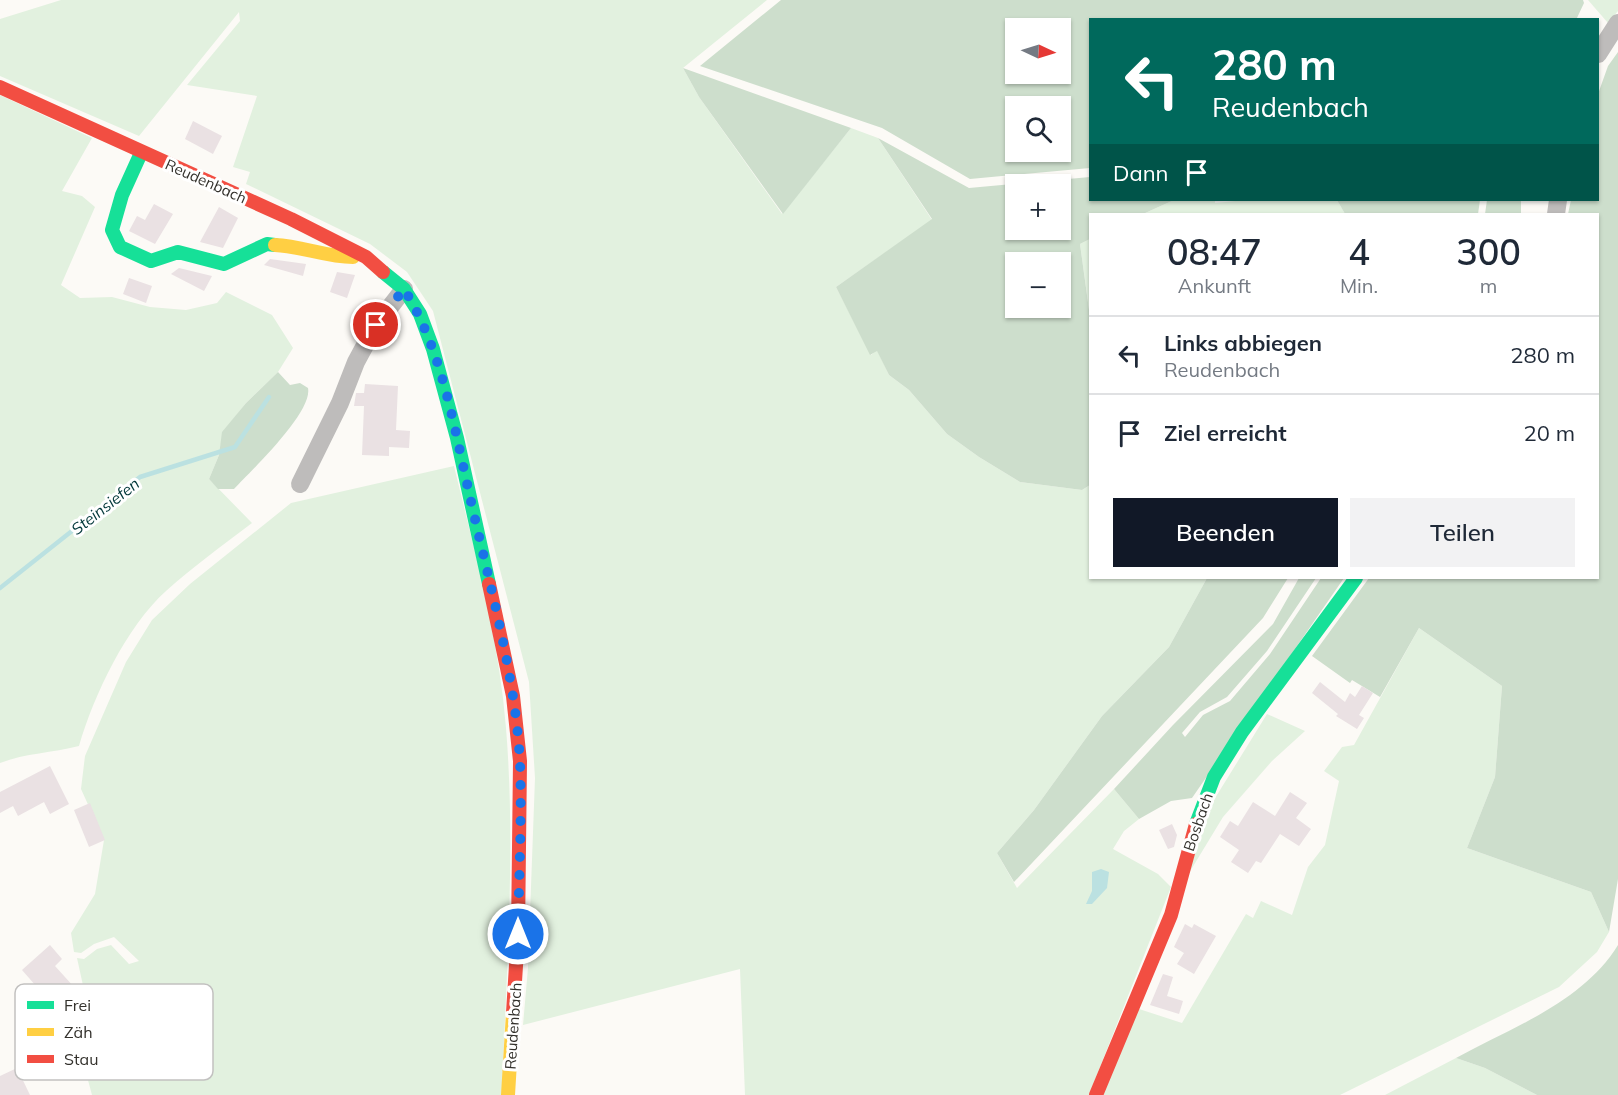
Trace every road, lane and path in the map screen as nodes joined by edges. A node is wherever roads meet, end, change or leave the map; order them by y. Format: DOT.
graph roads {
  1 [pos="1618,23"];
  2 [pos="1599,52"];
  3 [pos="0,87"];
  4 [pos="141,153"];
  5 [pos="366,257"];
  6 [pos="404,289"];
  7 [pos="300,484"];
  8 [pos="1355,579"];
  9 [pos="508,1095"];
  10 [pos="1096,1095"];
  1 -- 2 [label="street"];
  3 -- 4 [label="street, Reudenbach"];
  4 -- 5 [label="street, Reudenbach"];
  4 -- 5 [label="street"];
  5 -- 6 [label="street, Reudenbach"];
  6 -- 7 [label="street"];
  6 -- 9 [label="street, Reudenbach"];
  8 -- 10 [label="street, Bosbach"];
}
